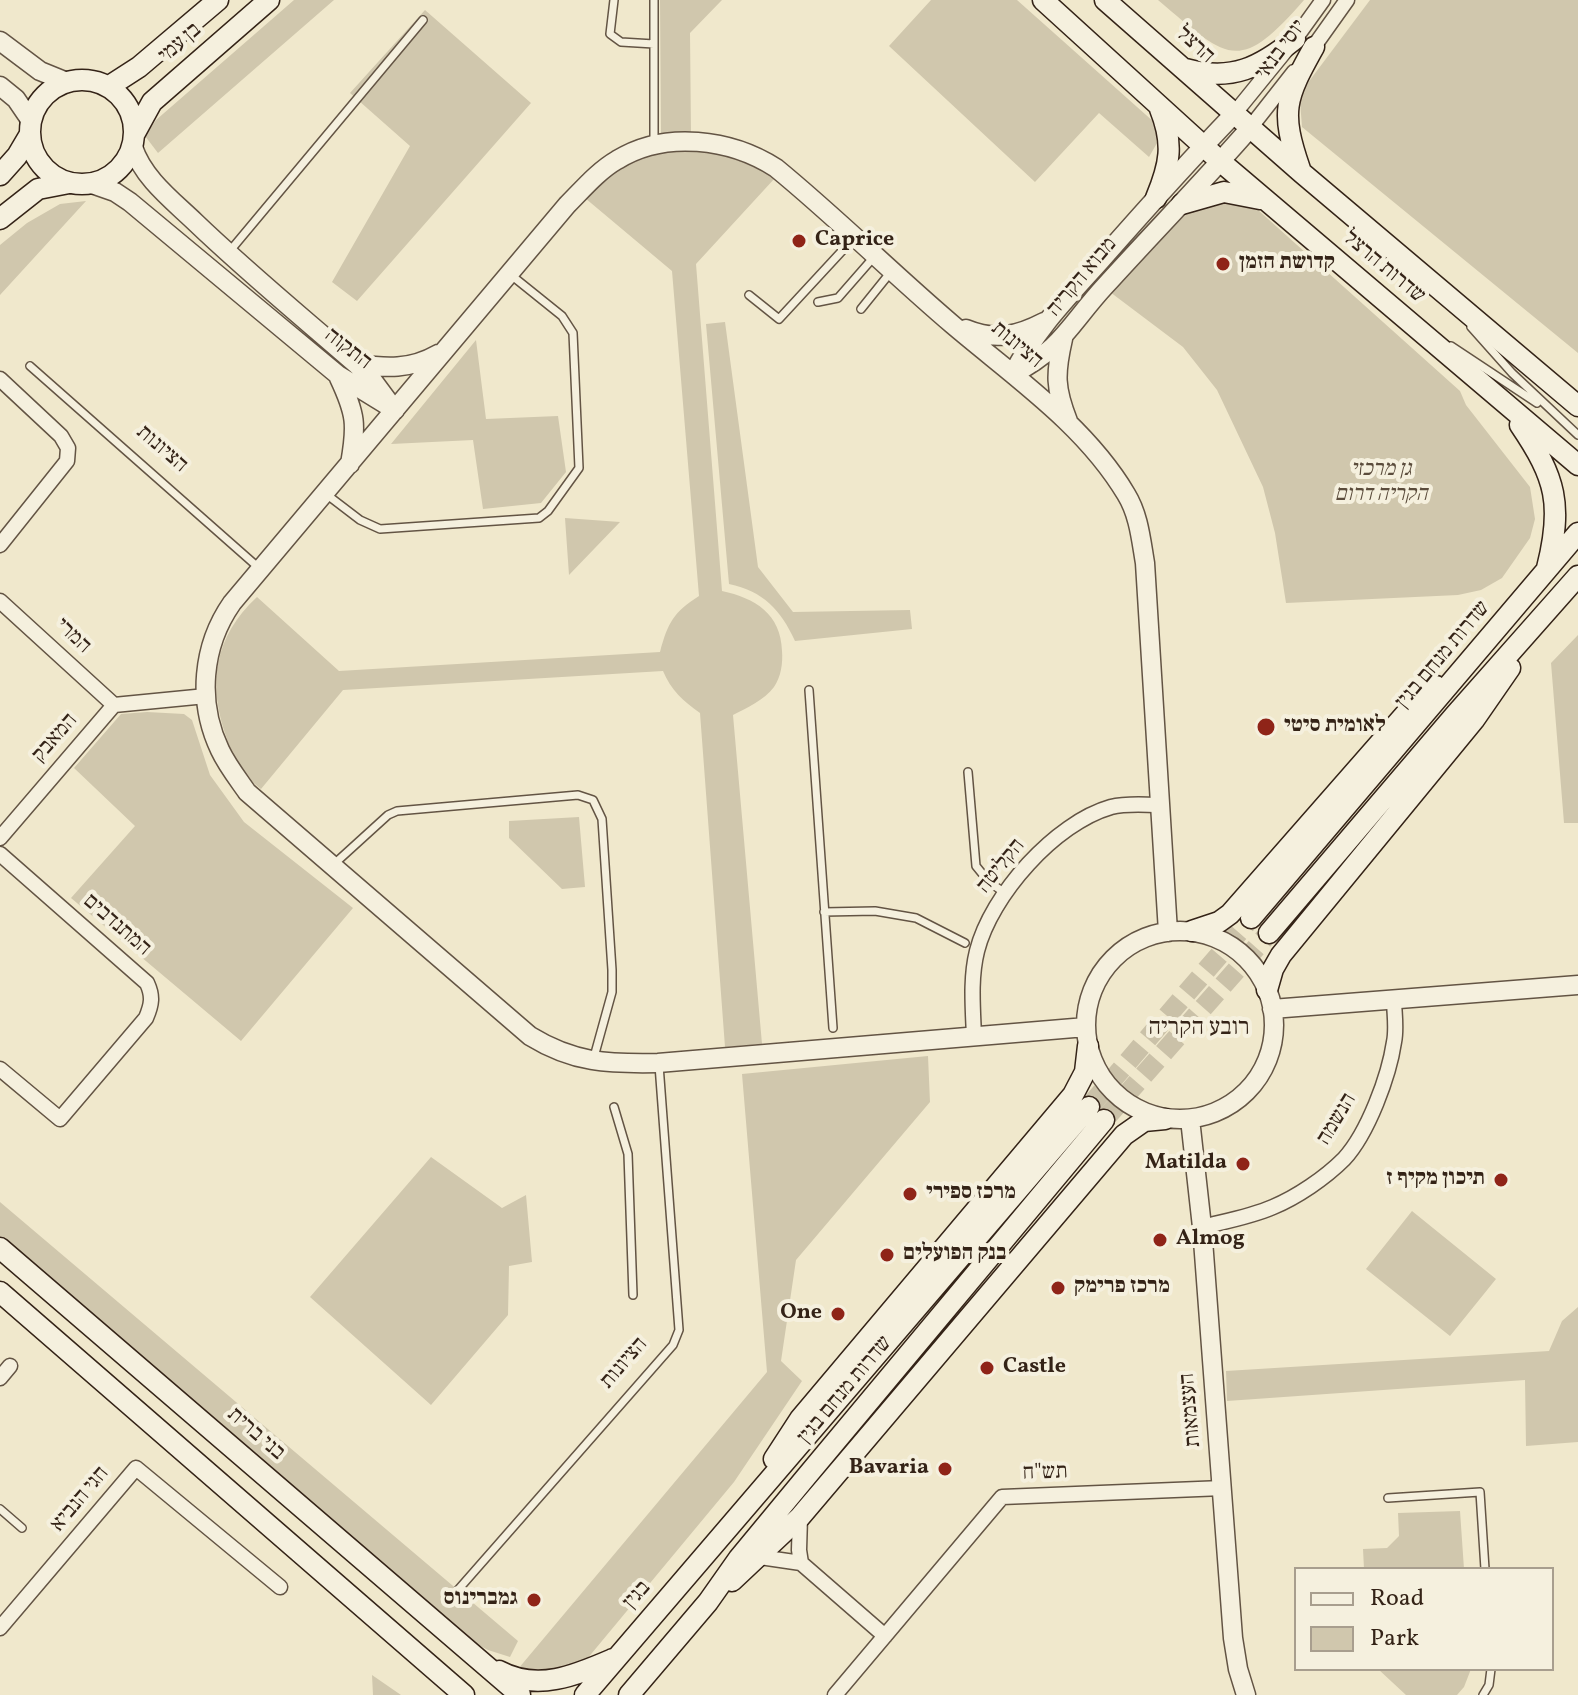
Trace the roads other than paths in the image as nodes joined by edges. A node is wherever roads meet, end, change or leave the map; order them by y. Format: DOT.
graph roads {
  1 [pos="218,0"];
  2 [pos="269,0"];
  3 [pos="614,0"];
  4 [pos="654,0"];
  5 [pos="1043,0"];
  6 [pos="1105,0"];
  7 [pos="1323,0"];
  8 [pos="1347,0"];
  9 [pos="423,20"];
  10 [pos="0,41"];
  11 [pos="1305,43"];
  12 [pos="654,44"];
  13 [pos="1181,67"];
  14 [pos="67,82"];
  15 [pos="0,86"];
  16 [pos="108,87"];
  17 [pos="1158,105"];
  18 [pos="1234,114"];
  19 [pos="31,128"];
  20 [pos="1250,128"];
  21 [pos="134,140"];
  22 [pos="654,146"];
  23 [pos="1203,146"];
  24 [pos="1221,162"];
  25 [pos="1302,173"];
  26 [pos="0,175"];
  27 [pos="69,183"];
  28 [pos="92,184"];
  29 [pos="1156,198"];
  30 [pos="1267,201"];
  31 [pos="1182,204"];
  32 [pos="0,219"];
  33 [pos="854,238"];
  34 [pos="228,254"];
  35 [pos="875,256"];
  36 [pos="892,271"];
  37 [pos="510,274"];
  38 [pos="1436,286"];
  39 [pos="749,295"];
  40 [pos="818,302"];
  41 [pos="861,309"];
  42 [pos="1405,318"];
  43 [pos="1047,321"];
  44 [pos="952,324"];
  45 [pos="1063,339"];
  46 [pos="445,350"];
  47 [pos="356,364"];
  48 [pos="30,366"];
  49 [pos="1013,374"];
  50 [pos="338,375"];
  51 [pos="0,379"];
  52 [pos="1504,402"];
  53 [pos="1577,404"];
  54 [pos="395,410"];
  55 [pos="1555,415"];
  56 [pos="1071,428"];
  57 [pos="1578,435"];
  58 [pos="350,465"];
  59 [pos="1578,465"];
  60 [pos="326,494"];
  61 [pos="1578,533"];
  62 [pos="0,545"];
  63 [pos="261,570"];
  64 [pos="1546,573"];
  65 [pos="1578,576"];
  66 [pos="1578,590"];
  67 [pos="0,601"];
  68 [pos="1553,606"];
  69 [pos="1537,624"];
  70 [pos="1480,651"];
  71 [pos="809,690"];
  72 [pos="206,696"];
  73 [pos="114,705"];
  74 [pos="968,772"];
  75 [pos="1160,805"];
  76 [pos="0,838"];
  77 [pos="0,854"];
  78 [pos="332,866"];
  79 [pos="1005,893"];
  80 [pos="824,912"];
  81 [pos="1251,918"];
  82 [pos="1192,931"];
  83 [pos="1168,932"];
  84 [pos="1269,933"];
  85 [pos="965,943"];
  86 [pos="1578,985"];
  87 [pos="1394,999"];
  88 [pos="1270,1000"];
  89 [pos="833,1028"];
  90 [pos="1087,1036"];
  91 [pos="974,1037"];
  92 [pos="593,1062"];
  93 [pos="658,1063"];
  94 [pos="0,1069"];
  95 [pos="614,1107"];
  96 [pos="1165,1119"];
  97 [pos="1190,1119"];
  98 [pos="1202,1227"];
  99 [pos="0,1248"];
  100 [pos="0,1292"];
  101 [pos="633,1295"];
  102 [pos="10,1366"];
  103 [pos="0,1378"];
  104 [pos="1223,1488"];
  105 [pos="1388,1498"];
  106 [pos="0,1509"];
  107 [pos="800,1517"];
  108 [pos="22,1528"];
  109 [pos="728,1529"];
  110 [pos="760,1557"];
  111 [pos="801,1563"];
  112 [pos="1485,1567"];
  113 [pos="280,1587"];
  114 [pos="457,1591"];
  115 [pos="708,1602"];
  116 [pos="0,1628"];
  117 [pos="885,1636"];
  118 [pos="617,1658"];
  119 [pos="659,1658"];
  120 [pos="478,1659"];
  121 [pos="1491,1671"];
  122 [pos="461,1693"];
  123 [pos="520,1695"];
  124 [pos="585,1695"];
  125 [pos="629,1695"];
  126 [pos="637,1695"];
  127 [pos="835,1695"];
  128 [pos="1246,1695"];
  129 [pos="1483,1695"];
  1 -- 16 [label="main road, בן עמי"];
  2 -- 21 [label="main road, בן עמי"];
  3 -- 12 [label="lane"];
  4 -- 12 [label="lane"];
  5 -- 17 [label="main road"];
  6 -- 13 [label="main road, הרצל"];
  7 -- 11 [label="street, יוסי בנאי"];
  8 -- 11 [label="street, יוסי בנאי"];
  9 -- 34 [label="lane"];
  10 -- 14 [label="street"];
  11 -- 13 [label="main road"];
  11 -- 18 [label="street, יוסי בנאי"];
  11 -- 20 [label="street, יוסי בנאי"];
  11 -- 25 [label="main road"];
  12 -- 22 [label="lane"];
  13 -- 18 [label="main road, הרצל"];
  14 -- 16 [label="main road"];
  14 -- 19 [label="main road"];
  15 -- 19 [label="street"];
  16 -- 21 [label="main road"];
  17 -- 23 [label="main road, שדרות הרצל"];
  17 -- 29 [label="main road"];
  18 -- 20 [label="main road, הרצל"];
  18 -- 23 [label="street, מבוא הקריה"];
  19 -- 26 [label="main road"];
  19 -- 27 [label="main road"];
  20 -- 24 [label="street, מבוא הקריה"];
  20 -- 25 [label="main road, שדרות הרצל"];
  21 -- 28 [label="main road"];
  21 -- 34 [label="street, התקוה"];
  22 -- 33 [label="street, הציונות"];
  22 -- 37 [label="street, הציונות"];
  23 -- 24 [label="main road, שדרות הרצל"];
  23 -- 29 [label="street, מבוא הקריה"];
  24 -- 30 [label="main road, שדרות הרצל"];
  24 -- 31 [label="street, מבוא הקריה"];
  25 -- 38 [label="main road, שדרות הרצל"];
  27 -- 28 [label="main road"];
  27 -- 32 [label="main road"];
  28 -- 50 [label="street, התקוה"];
  29 -- 43 [label="street, מבוא הקריה"];
  30 -- 31 [label="main road"];
  30 -- 42 [label="main road, שדרות הרצל"];
  31 -- 45 [label="street, מבוא הקריה"];
  33 -- 35 [label="street, הציונות"];
  33 -- 39 [label="lane"];
  34 -- 47 [label="street, התקוה"];
  35 -- 36 [label="street, הציונות"];
  35 -- 40 [label="lane"];
  36 -- 41 [label="lane"];
  36 -- 44 [label="street, הציונות"];
  37 -- 46 [label="street, הציונות"];
  37 -- 60 [label="lane"];
  38 -- 53 [label="main road, שדרות הרצל"];
  38 -- 55 [label="lane"];
  42 -- 52 [label="main road, שדרות הרצל"];
  42 -- 55 [label="lane"];
  43 -- 44 [label="street"];
  43 -- 49 [label="street, מבוא הקריה"];
  44 -- 49 [label="street, הציונות"];
  45 -- 49 [label="street, מבוא הקריה"];
  45 -- 56 [label="street"];
  46 -- 47 [label="street"];
  46 -- 54 [label="street, הציונות"];
  47 -- 54 [label="street, התקוה"];
  48 -- 63 [label="lane, הציונות"];
  49 -- 56 [label="street, הציונות"];
  50 -- 54 [label="street, התקוה"];
  50 -- 58 [label="street"];
  51 -- 62 [label="street"];
  52 -- 59 [label="main road, שדרות הרצל"];
  52 -- 64 [label="main road"];
  54 -- 58 [label="street, הציונות"];
  55 -- 57 [label="lane"];
  56 -- 75 [label="street, הציונות"];
  58 -- 60 [label="street, הציונות"];
  60 -- 63 [label="street, הציונות"];
  61 -- 64 [label="main road, שדרות מנחם בגין"];
  63 -- 72 [label="street, הציונות"];
  64 -- 70 [label="main road, שדרות מנחם בגין"];
  65 -- 68 [label="main road, שדרות מנחם בגין"];
  66 -- 68 [label="lane"];
  67 -- 73 [label="street, המרי"];
  68 -- 69 [label="main road, שדרות מנחם בגין"];
  69 -- 84 [label="main road, שדרות מנחם בגין"];
  69 -- 88 [label="main road"];
  70 -- 81 [label="main road, שדרות מנחם בגין"];
  70 -- 82 [label="main road"];
  71 -- 80 [label="lane"];
  72 -- 73 [label="street"];
  72 -- 78 [label="street, הציונות"];
  73 -- 76 [label="street, המאבק"];
  74 -- 79 [label="lane"];
  75 -- 79 [label="street, הקליטה"];
  75 -- 83 [label="street, הציונות"];
  77 -- 94 [label="street, המתנדבים"];
  78 -- 92 [label="street, הציונות"];
  78 -- 92 [label="lane"];
  79 -- 91 [label="street, הקליטה"];
  80 -- 85 [label="lane"];
  80 -- 89 [label="lane"];
  82 -- 83 [label="street"];
  82 -- 88 [label="street"];
  83 -- 90 [label="street"];
  86 -- 87 [label="street"];
  87 -- 88 [label="street"];
  87 -- 98 [label="street, הנשמה"];
  88 -- 97 [label="street"];
  90 -- 91 [label="street, הציונות"];
  90 -- 96 [label="street"];
  90 -- 109 [label="main road"];
  91 -- 93 [label="street, הציונות"];
  92 -- 93 [label="street, הציונות"];
  93 -- 114 [label="lane, הציונות"];
  95 -- 101 [label="lane"];
  96 -- 97 [label="street"];
  96 -- 107 [label="main road"];
  97 -- 98 [label="street, העצמאות"];
  98 -- 104 [label="street, העצמאות"];
  99 -- 120 [label="main road, בני ברית"];
  100 -- 122 [label="main road"];
  102 -- 103 [label="street"];
  104 -- 117 [label="street, תש\"ח"];
  104 -- 128 [label="street, העצמאות"];
  105 -- 112 [label="lane"];
  106 -- 108 [label="lane"];
  107 -- 110 [label="main road"];
  107 -- 111 [label="street"];
  109 -- 115 [label="main road, שדרות מנחם בגין"];
  109 -- 118 [label="main road, בגין"];
  110 -- 111 [label="street"];
  110 -- 115 [label="main road"];
  111 -- 117 [label="street"];
  113 -- 116 [label="street, חגי הנביא"];
  115 -- 119 [label="main road, שדרות מנחם בגין"];
  117 -- 127 [label="street, תש\"ח"];
  118 -- 120 [label="main road"];
  118 -- 124 [label="main road, בגין"];
  119 -- 125 [label="main road, שדרות מנחם בגין"];
  119 -- 126 [label="main road"];
  120 -- 123 [label="main road"];
  121 -- 129 [label="lane"];
}
